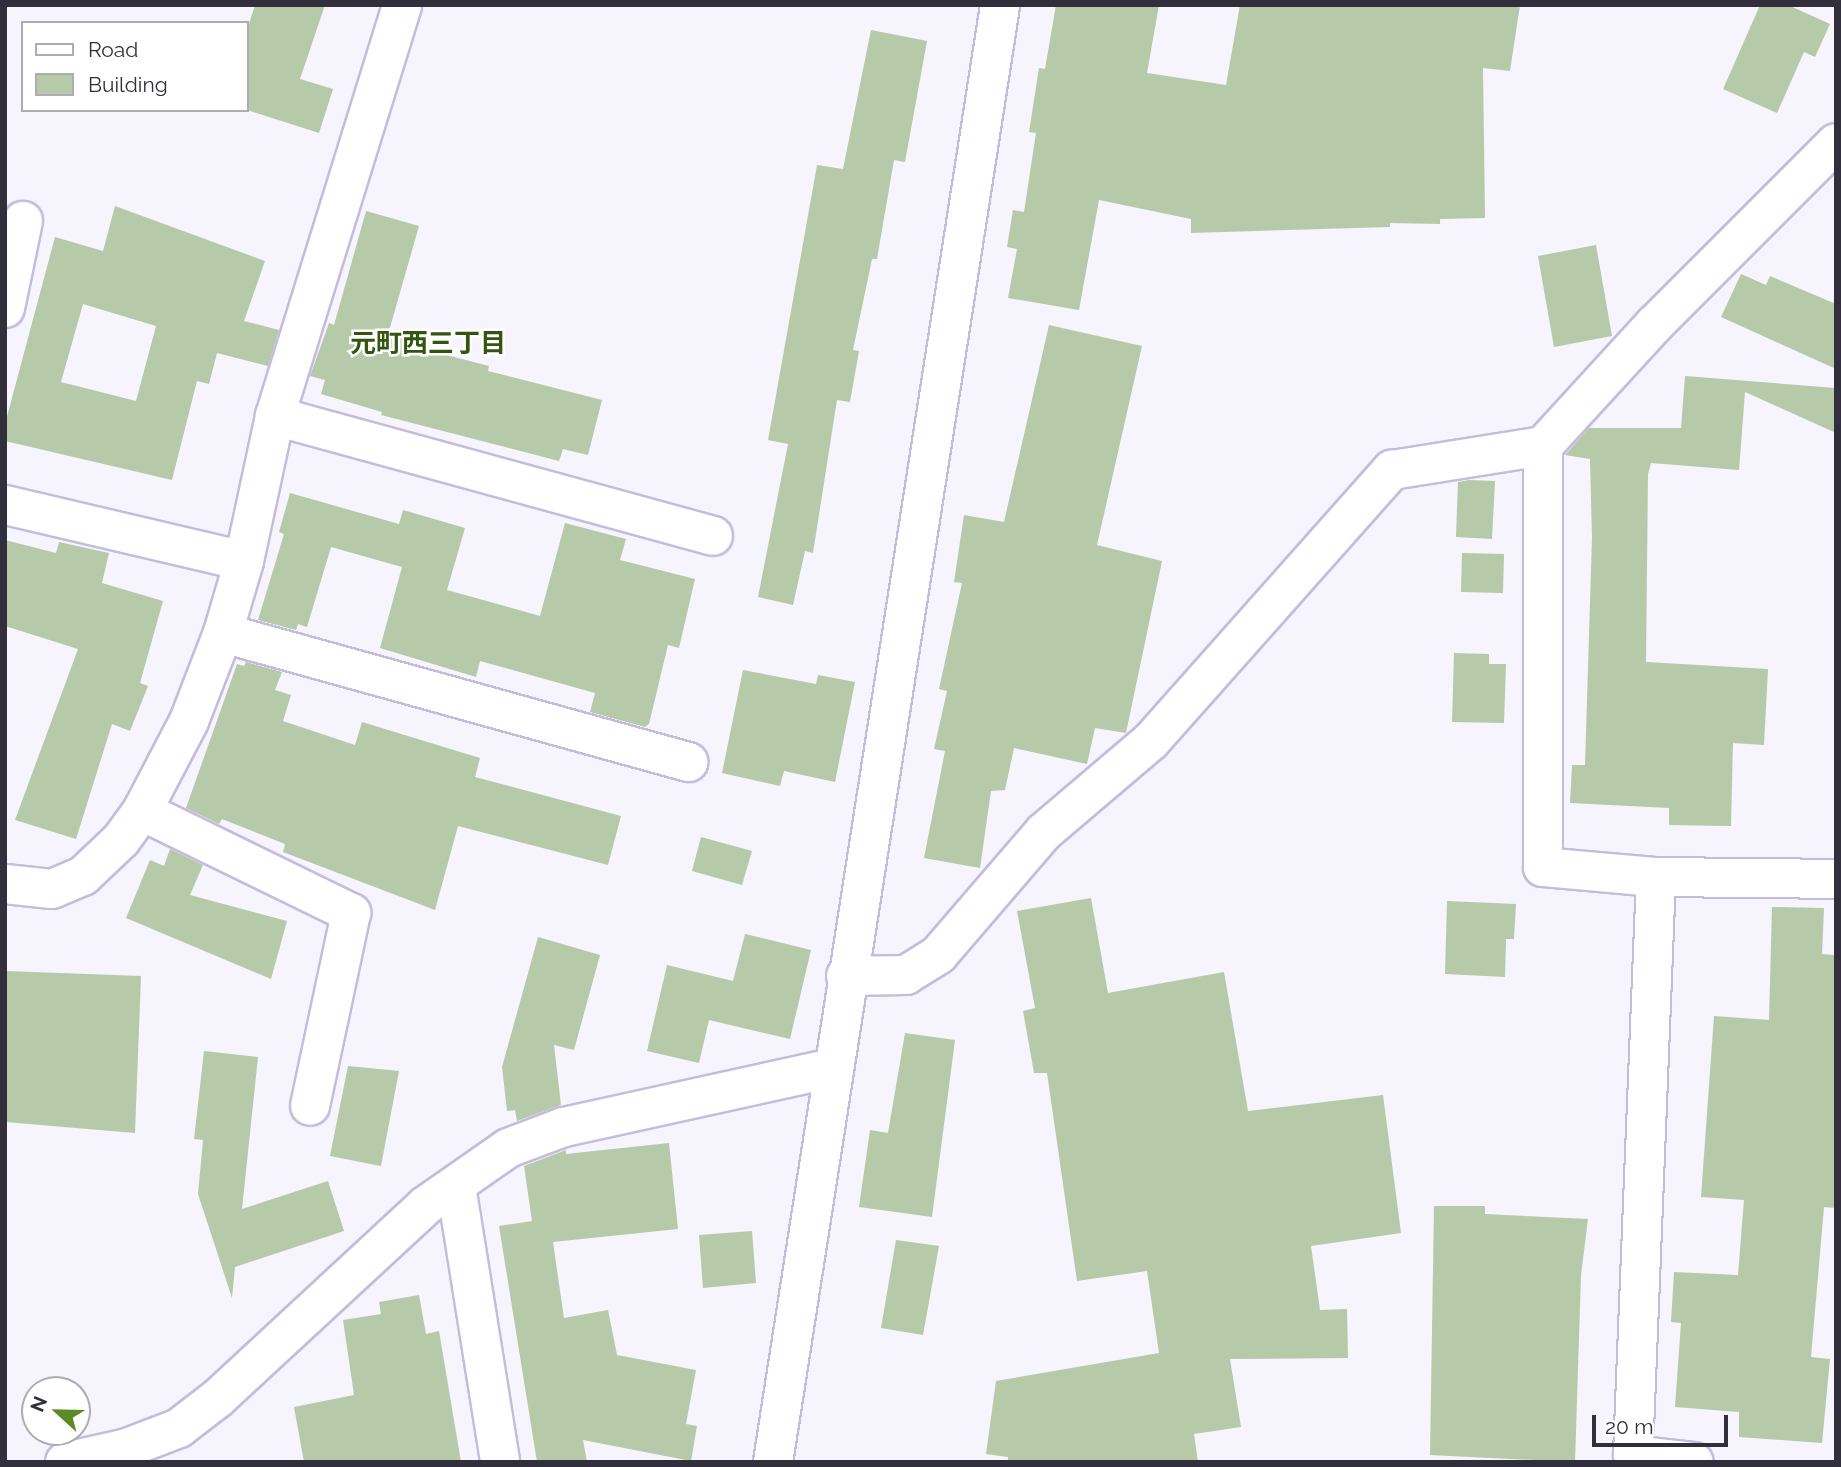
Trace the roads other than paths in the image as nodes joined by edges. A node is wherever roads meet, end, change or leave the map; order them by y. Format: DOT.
graph roads {
  1 [pos="402,5"];
  2 [pos="1000,5"];
  3 [pos="1836,144"];
  4 [pos="23,221"];
  5 [pos="5,308"];
  6 [pos="275,416"];
  7 [pos="1544,446"];
  8 [pos="5,505"];
  9 [pos="713,536"];
  10 [pos="244,561"];
  11 [pos="223,634"];
  12 [pos="688,762"];
  13 [pos="142,811"];
  14 [pos="1656,877"];
  15 [pos="1836,879"];
  16 [pos="5,884"];
  17 [pos="845,976"];
  18 [pos="833,1068"];
  19 [pos="310,1106"];
  20 [pos="456,1186"];
  21 [pos="65,1462"];
  22 [pos="500,1462"];
  23 [pos="773,1462"];
  24 [pos="1694,1462"];
  1 -- 6 [label="street"];
  2 -- 17 [label="street"];
  3 -- 7 [label="street"];
  4 -- 5 [label="street"];
  6 -- 9 [label="street"];
  6 -- 10 [label="street"];
  7 -- 14 [label="street"];
  7 -- 17 [label="street"];
  8 -- 10 [label="street"];
  10 -- 11 [label="street"];
  11 -- 12 [label="street"];
  11 -- 13 [label="street"];
  13 -- 16 [label="street"];
  13 -- 19 [label="street"];
  14 -- 15 [label="street"];
  14 -- 24 [label="street"];
  17 -- 18 [label="street"];
  18 -- 20 [label="street"];
  18 -- 23 [label="street"];
  20 -- 21 [label="street"];
  20 -- 22 [label="street"];
}
